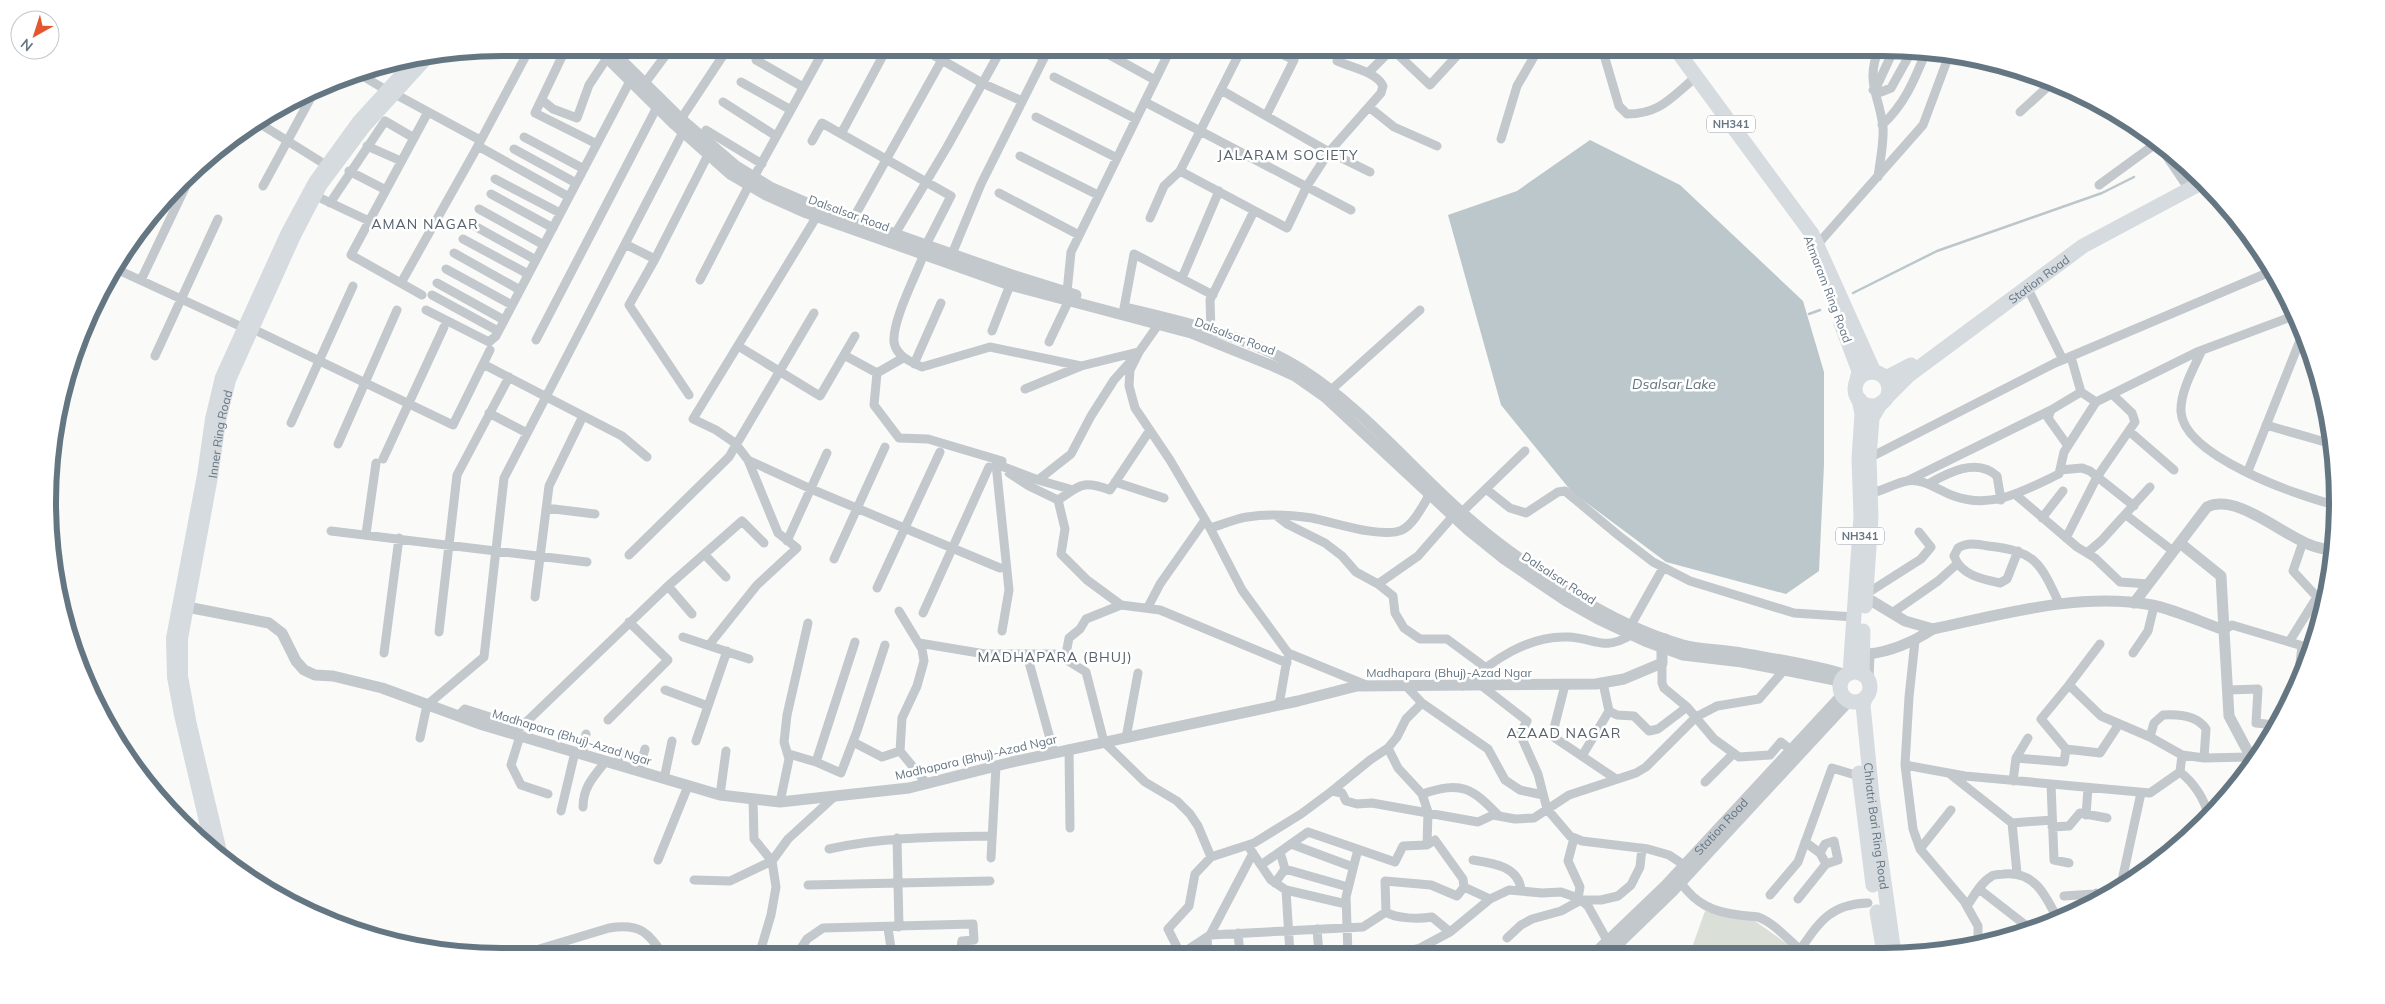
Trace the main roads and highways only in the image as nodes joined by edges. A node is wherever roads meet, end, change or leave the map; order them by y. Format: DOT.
graph roads {
  1 [pos="1681,56"];
  2 [pos="422,64"];
  3 [pos="408,67"];
  4 [pos="390,92"];
  5 [pos="2190,179"];
  6 [pos="2196,186"];
  7 [pos="1788,201"];
  8 [pos="249,329"];
  9 [pos="1880,375"];
  10 [pos="1857,380"];
  11 [pos="1859,399"];
  12 [pos="1885,400"];
  13 [pos="1853,687"];
  14 [pos="209,838"];
  15 [pos="220,847"];
  16 [pos="1883,948"];
  17 [pos="1893,948"];
  1 -- 7 [label="main road, Atmaram Ring Road / NH341"];
  2 -- 4 [label="main road, Inner Ring Road"];
  3 -- 4 [label="main road, Inner Ring Road"];
  4 -- 8 [label="main road, Inner Ring Road"];
  4 -- 8 [label="main road, Inner Ring Road"];
  5 -- 9 [label="main road, Station Road"];
  6 -- 12 [label="main road, Station Road"];
  7 -- 9 [label="main road, Atmaram Ring Road / NH341"];
  7 -- 10 [label="main road, Atmaram Ring Road / NH341"];
  8 -- 14 [label="main road, Inner Ring Road"];
  8 -- 15 [label="main road, Inner Ring Road"];
  9 -- 10 [label="main road"];
  9 -- 12 [label="main road, NH341"];
  10 -- 11 [label="main road, NH341"];
  11 -- 12 [label="main road"];
  11 -- 13 [label="main road, Chhatri Bari Ring Road / NH341"];
  12 -- 13 [label="main road, Chhatri Bari Ring Road / NH341"];
  13 -- 16 [label="main road, Chhatri Bari Ring Road / NH341"];
  13 -- 17 [label="main road, Chhatri Bari Ring Road / NH341"];
}
